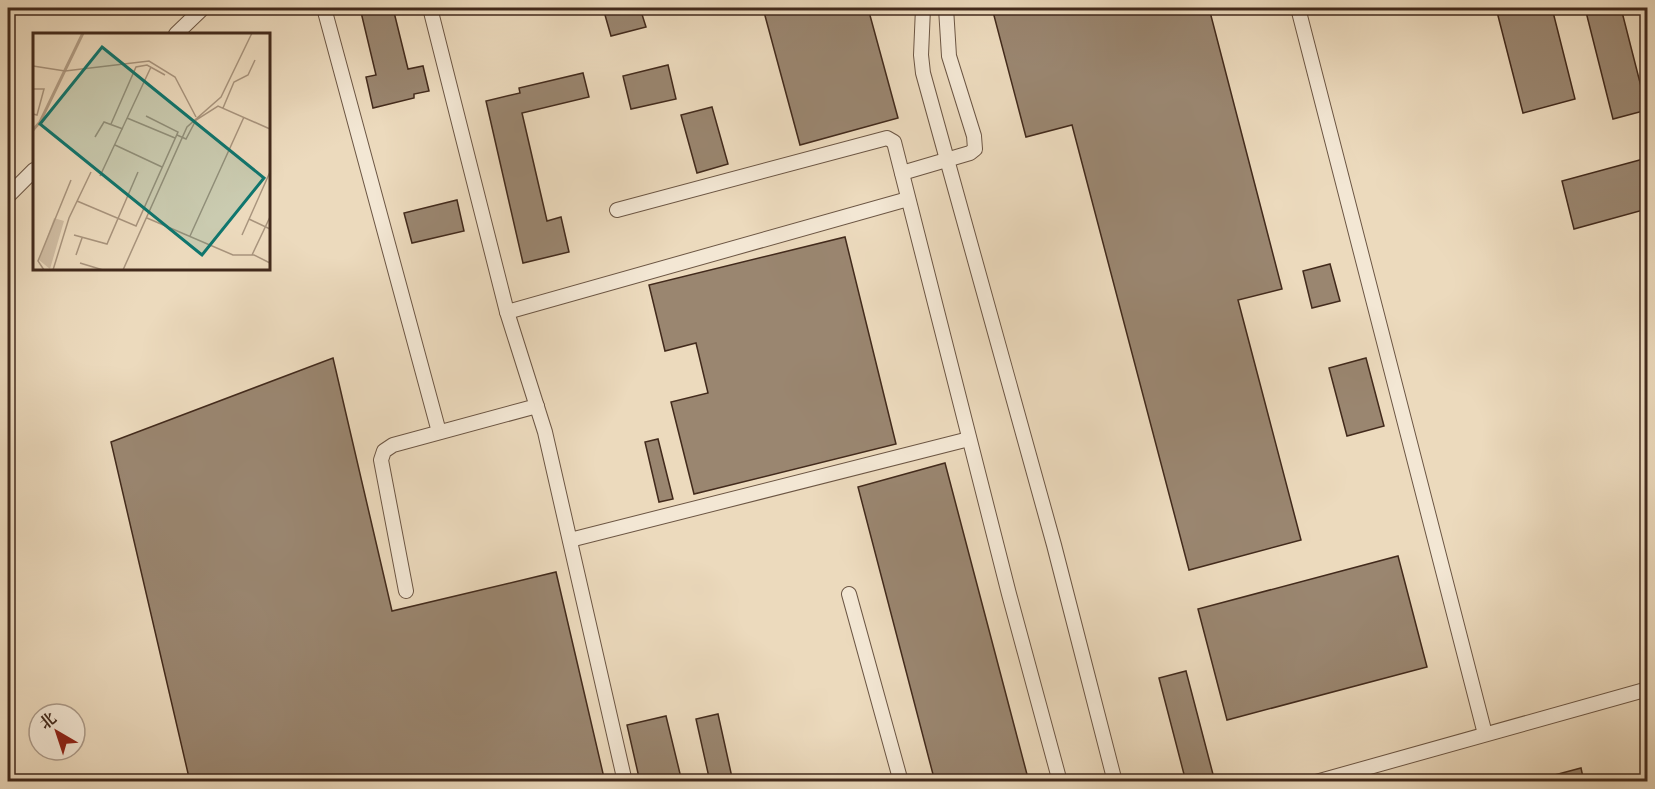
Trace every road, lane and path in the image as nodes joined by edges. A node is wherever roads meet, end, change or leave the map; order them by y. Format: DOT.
graph roads {
  1 [pos="203,8"];
  2 [pos="324,8"];
  3 [pos="430,8"];
  4 [pos="923,8"];
  5 [pos="946,8"];
  6 [pos="1298,8"];
  7 [pos="177,33"];
  8 [pos="947,160"];
  9 [pos="33,171"];
  10 [pos="902,173"];
  11 [pos="8,196"];
  12 [pos="908,199"];
  13 [pos="617,210"];
  14 [pos="507,312"];
  15 [pos="537,406"];
  16 [pos="439,432"];
  17 [pos="969,439"];
  18 [pos="570,540"];
  19 [pos="406,591"];
  20 [pos="849,594"];
  21 [pos="1647,689"];
  22 [pos="1485,734"];
  23 [pos="625,782"];
  24 [pos="901,782"];
  25 [pos="1060,782"];
  26 [pos="1115,782"];
  27 [pos="1316,782"];
  1 -- 7 [label="street"];
  2 -- 16 [label="street"];
  3 -- 14 [label="street"];
  4 -- 8 [label="street"];
  5 -- 8 [label="street"];
  6 -- 22 [label="street"];
  8 -- 10 [label="street"];
  8 -- 26 [label="street"];
  9 -- 11 [label="street"];
  10 -- 12 [label="street"];
  10 -- 13 [label="street"];
  12 -- 14 [label="street"];
  12 -- 17 [label="street"];
  14 -- 15 [label="street"];
  15 -- 16 [label="street"];
  15 -- 18 [label="street"];
  16 -- 19 [label="street"];
  17 -- 18 [label="street"];
  17 -- 25 [label="street"];
  18 -- 23 [label="street"];
  20 -- 24 [label="street"];
  21 -- 22 [label="street"];
  22 -- 27 [label="street"];
}
